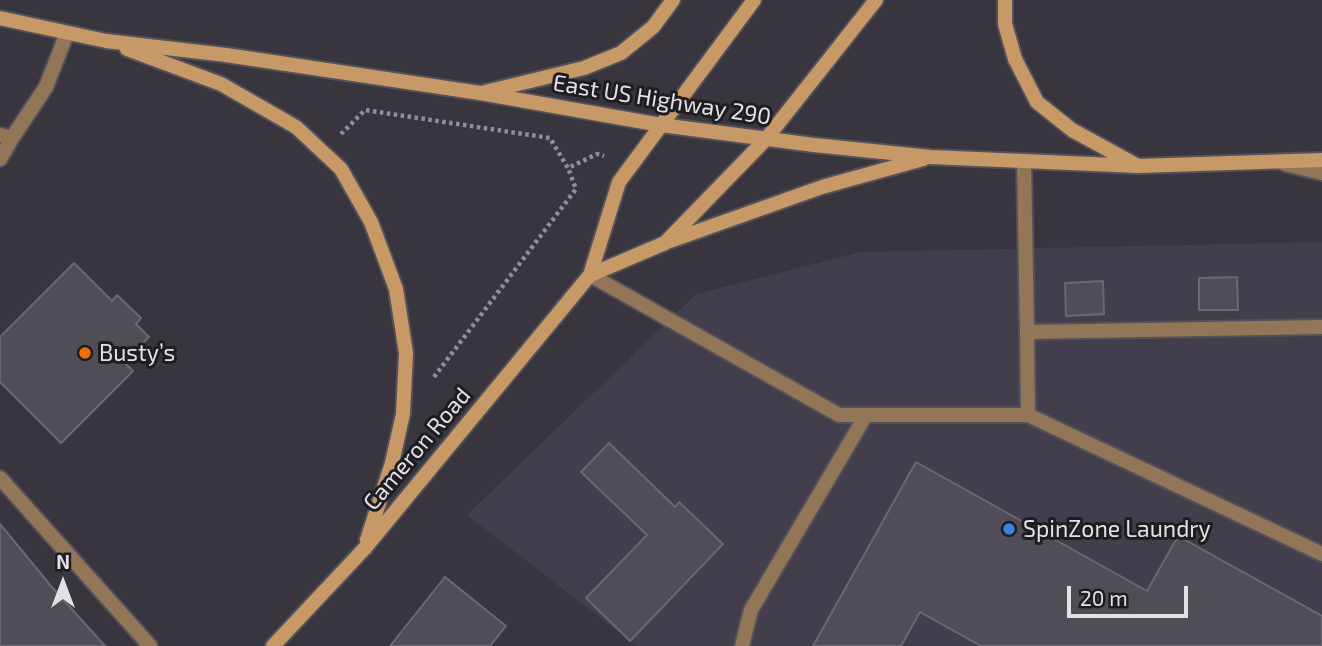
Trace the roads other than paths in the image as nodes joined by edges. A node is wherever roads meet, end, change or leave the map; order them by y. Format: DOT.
graph roads {
  1 [pos="673,0"];
  2 [pos="754,0"];
  3 [pos="876,0"];
  4 [pos="1005,0"];
  5 [pos="0,18"];
  6 [pos="67,33"];
  7 [pos="106,41"];
  8 [pos="480,93"];
  9 [pos="661,125"];
  10 [pos="6,137"];
  11 [pos="766,139"];
  12 [pos="931,157"];
  13 [pos="0,159"];
  14 [pos="1322,160"];
  15 [pos="1024,162"];
  16 [pos="1283,164"];
  17 [pos="1138,166"];
  18 [pos="1322,173"];
  19 [pos="665,243"];
  20 [pos="590,275"];
  21 [pos="1322,327"];
  22 [pos="1027,332"];
  23 [pos="866,415"];
  24 [pos="1028,415"];
  25 [pos="0,478"];
  26 [pos="365,548"];
  27 [pos="1322,554"];
  28 [pos="150,646"];
  29 [pos="274,646"];
  30 [pos="742,646"];
  1 -- 8 [label="main road"];
  2 -- 9 [label="main road, Cameron Road"];
  3 -- 11 [label="main road, Cameron Road"];
  4 -- 17 [label="main road"];
  5 -- 6 [label="main road, East US Highway 290"];
  6 -- 7 [label="main road, East US Highway 290"];
  6 -- 10 [label="street"];
  7 -- 8 [label="main road, East US Highway 290"];
  7 -- 26 [label="main road"];
  8 -- 9 [label="main road, East US Highway 290"];
  9 -- 11 [label="main road, East US Highway 290"];
  9 -- 20 [label="main road, Cameron Road"];
  10 -- 13 [label="street"];
  11 -- 12 [label="main road, East US Highway 290"];
  11 -- 19 [label="main road, Cameron Road"];
  12 -- 15 [label="main road, East US Highway 290"];
  12 -- 19 [label="main road"];
  14 -- 16 [label="main road, East US Highway 290"];
  15 -- 17 [label="main road, East US Highway 290"];
  15 -- 22 [label="street"];
  16 -- 17 [label="main road, East US Highway 290"];
  16 -- 18 [label="street"];
  19 -- 20 [label="main road, Cameron Road"];
  20 -- 23 [label="street"];
  20 -- 26 [label="main road, Cameron Road"];
  21 -- 22 [label="street"];
  22 -- 24 [label="street"];
  23 -- 24 [label="street"];
  23 -- 30 [label="street"];
  24 -- 27 [label="street"];
  25 -- 28 [label="street"];
  26 -- 29 [label="main road, Cameron Road"];
}
